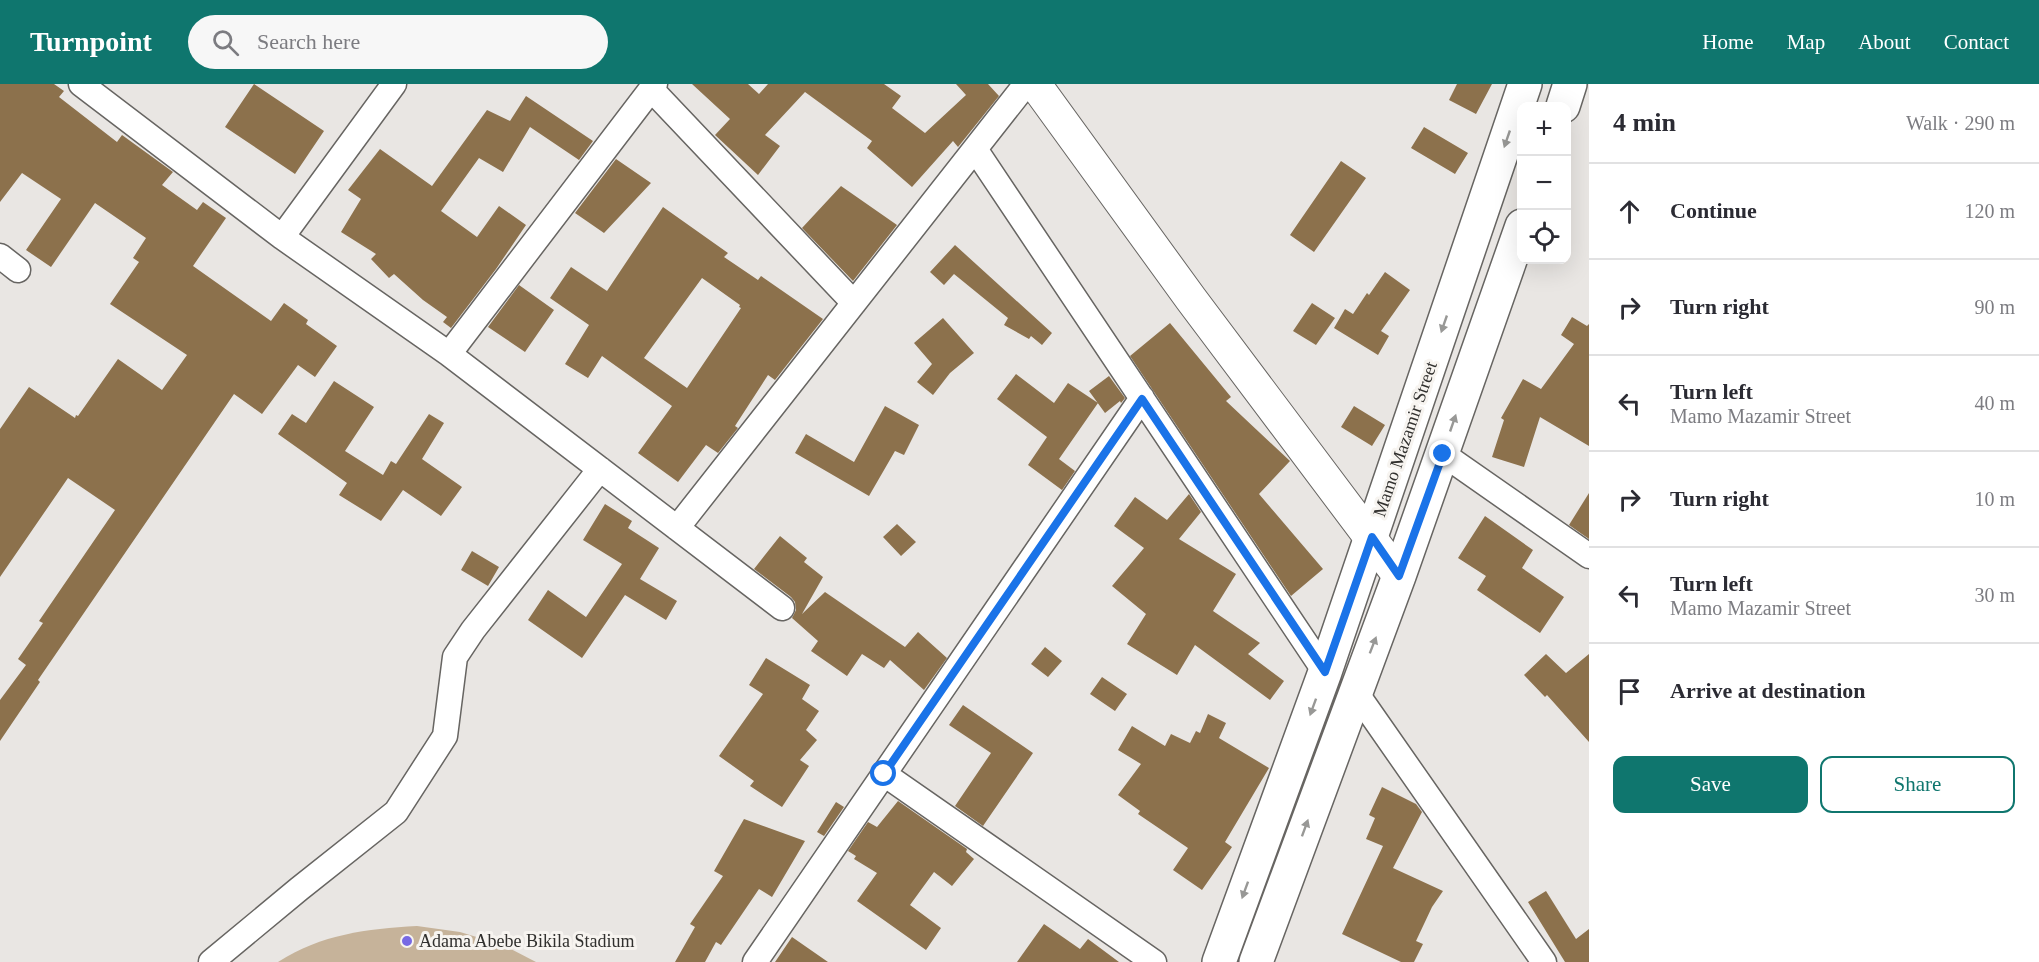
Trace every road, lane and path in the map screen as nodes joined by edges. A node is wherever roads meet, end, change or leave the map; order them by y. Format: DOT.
graph roads {
  1 [pos="81,84"];
  2 [pos="394,84"];
  3 [pos="1026,84"];
  4 [pos="1035,84"];
  5 [pos="1525,84"];
  6 [pos="1570,84"];
  7 [pos="653,87"];
  8 [pos="1564,102"];
  9 [pos="975,149"];
  10 [pos="282,237"];
  11 [pos="1517,238"];
  12 [pos="854,303"];
  13 [pos="448,354"];
  14 [pos="1142,399"];
  15 [pos="1443,454"];
  16 [pos="600,469"];
  17 [pos="677,528"];
  18 [pos="1372,537"];
  19 [pos="1589,556"];
  20 [pos="1399,576"];
  21 [pos="782,608"];
  22 [pos="1325,672"];
  23 [pos="1355,690"];
  24 [pos="884,774"];
  25 [pos="211,962"];
  26 [pos="755,962"];
  27 [pos="1154,962"];
  28 [pos="1219,962"];
  29 [pos="1256,962"];
  30 [pos="1544,962"];
  1 -- 10 [label="street"];
  2 -- 10 [label="street"];
  3 -- 9 [label="street"];
  4 -- 18 [label="street"];
  5 -- 18 [label="main road, Mamo Mazamir Street, one-way"];
  6 -- 8 [label="main road"];
  7 -- 12 [label="street"];
  7 -- 13 [label="street"];
  9 -- 12 [label="street"];
  9 -- 14 [label="street"];
  10 -- 13 [label="street"];
  15 -- 11 [label="main road, one-way"];
  12 -- 17 [label="street"];
  13 -- 16 [label="street"];
  14 -- 22 [label="street"];
  14 -- 24 [label="street"];
  15 -- 19 [label="street"];
  15 -- 20 [label="main road"];
  16 -- 17 [label="street"];
  16 -- 25 [label="street"];
  17 -- 21 [label="street"];
  18 -- 20 [label="street"];
  18 -- 22 [label="main road, Mamo Mazamir Street"];
  23 -- 20 [label="main road, one-way"];
  22 -- 28 [label="main road, Mamo Mazamir Street, one-way"];
  29 -- 23 [label="main road, one-way"];
  23 -- 30 [label="street"];
  24 -- 26 [label="street"];
  24 -- 27 [label="street"];
}
